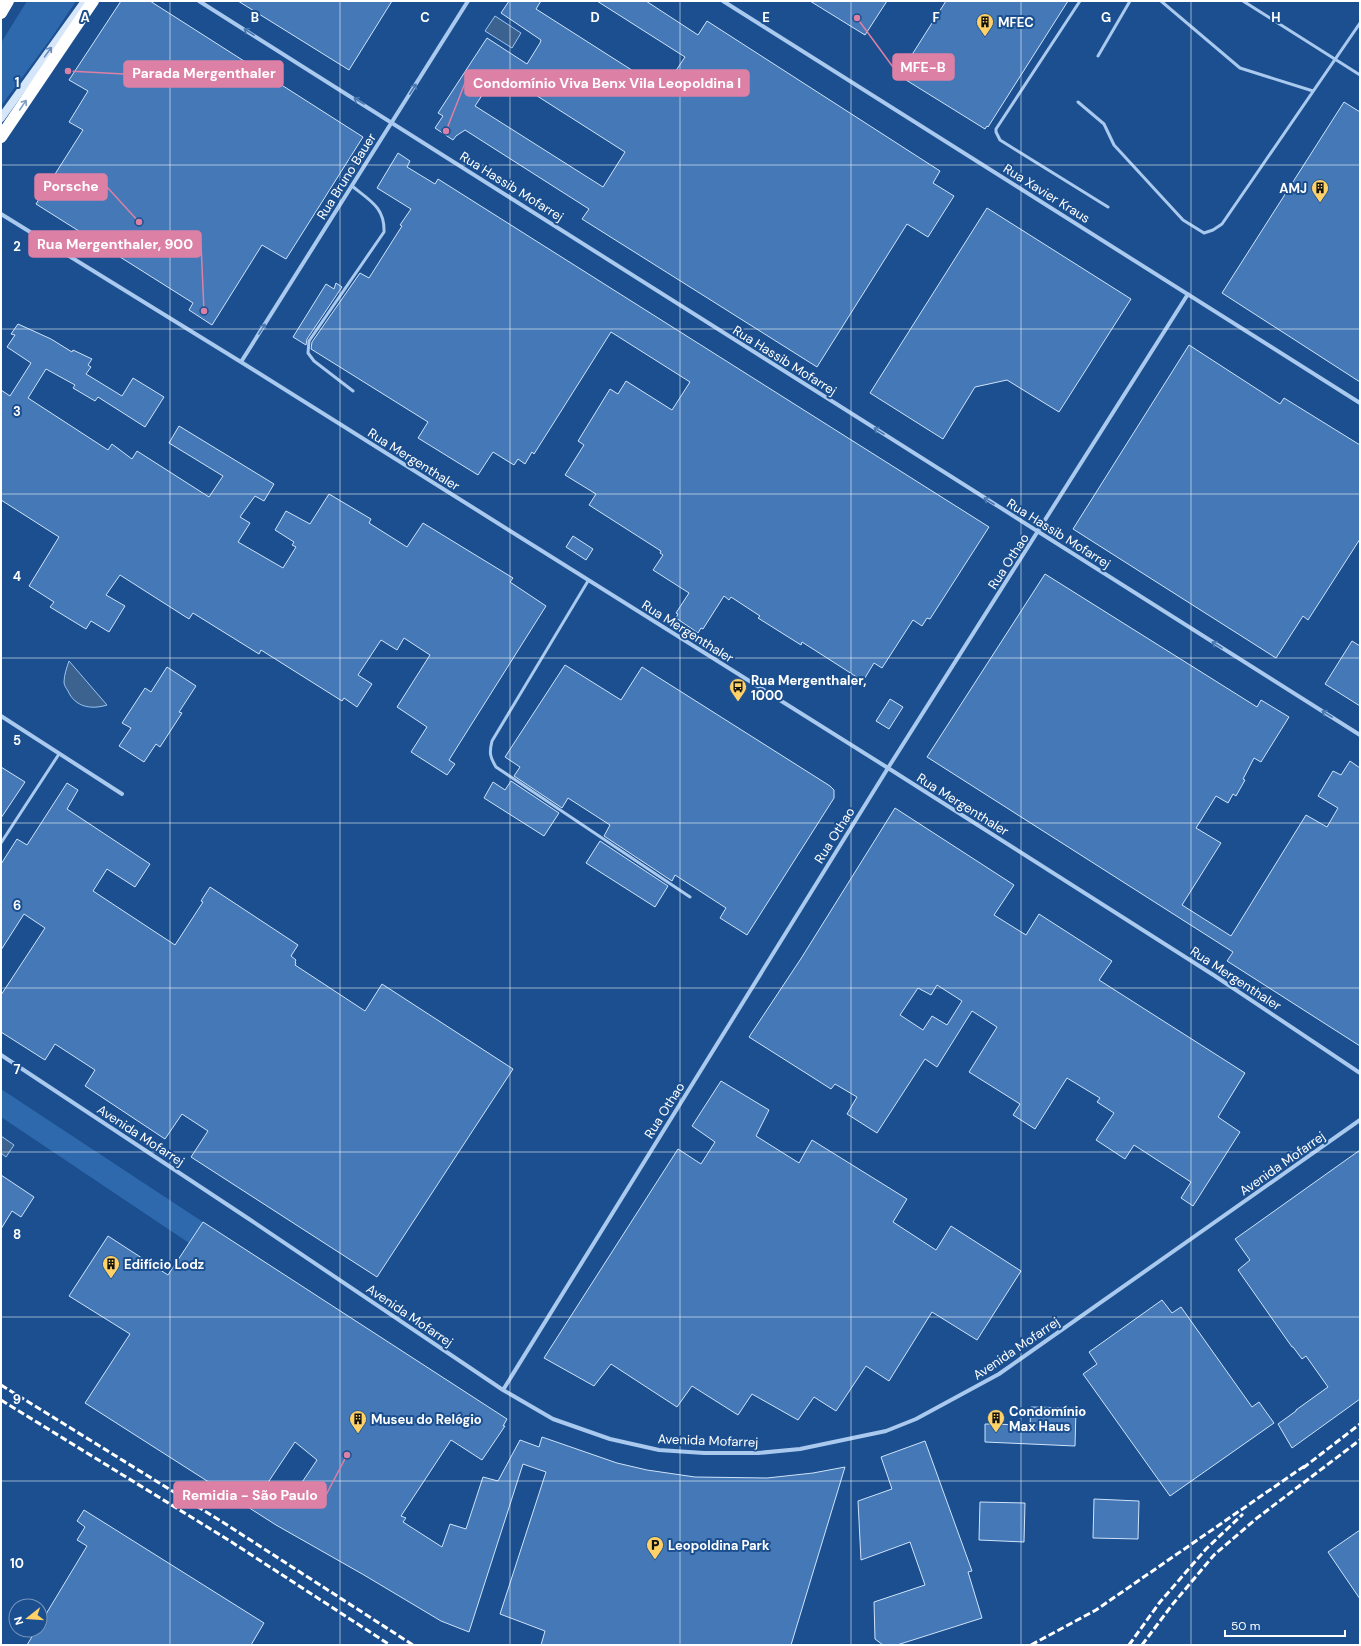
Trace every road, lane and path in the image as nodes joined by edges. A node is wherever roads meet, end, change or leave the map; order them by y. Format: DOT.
graph roads {
  1 [pos="8,1"];
  2 [pos="85,1"];
  3 [pos="93,1"];
  4 [pos="200,1"];
  5 [pos="468,1"];
  6 [pos="723,1"];
  7 [pos="1080,1"];
  8 [pos="1130,1"];
  9 [pos="1161,1"];
  10 [pos="1243,1"];
  11 [pos="1,13"];
  12 [pos="1360,24"];
  13 [pos="1098,56"];
  14 [pos="1335,60"];
  15 [pos="1360,75"];
  16 [pos="1313,91"];
  17 [pos="1078,102"];
  18 [pos="1,118"];
  19 [pos="392,122"];
  20 [pos="1,138"];
  21 [pos="352,186"];
  22 [pos="1108,207"];
  23 [pos="1,214"];
  24 [pos="1188,294"];
  25 [pos="241,362"];
  26 [pos="353,391"];
  27 [pos="1360,403"];
  28 [pos="1038,532"];
  29 [pos="588,581"];
  30 [pos="1,716"];
  31 [pos="1360,735"];
  32 [pos="59,754"];
  33 [pos="888,768"];
  34 [pos="122,794"];
  35 [pos="1,843"];
  36 [pos="690,897"];
  37 [pos="1,1055"];
  38 [pos="1360,1073"];
  39 [pos="1360,1120"];
  40 [pos="503,1390"];
  1 -- 11 [label="highway"];
  18 -- 2 [label="street, one-way"];
  20 -- 3 [label="highway, one-way"];
  19 -- 4 [label="street, Rua Hassib Mofarrej, one-way"];
  19 -- 5 [label="street, Rua Bruno Bauer, one-way"];
  6 -- 24 [label="street, Rua Xavier Kraus"];
  7 -- 22 [label="lane"];
  8 -- 13 [label="lane"];
  9 -- 16 [label="lane"];
  10 -- 14 [label="lane"];
  12 -- 14 [label="lane"];
  14 -- 15 [label="lane"];
  14 -- 16 [label="lane"];
  16 -- 17 [label="lane"];
  19 -- 21 [label="street, Rua Bruno Bauer"];
  28 -- 19 [label="street, Rua Hassib Mofarrej, one-way"];
  25 -- 21 [label="street, Rua Bruno Bauer, one-way"];
  21 -- 26 [label="lane"];
  23 -- 25 [label="street, Rua Mergenthaler"];
  24 -- 27 [label="street, Rua Xavier Kraus"];
  24 -- 28 [label="street, Rua Othao"];
  25 -- 29 [label="street, Rua Mergenthaler"];
  31 -- 28 [label="street, Rua Hassib Mofarrej, one-way"];
  28 -- 33 [label="street, Rua Othao"];
  29 -- 33 [label="street, Rua Mergenthaler"];
  29 -- 36 [label="lane"];
  30 -- 32 [label="street"];
  32 -- 34 [label="street"];
  32 -- 35 [label="lane"];
  33 -- 38 [label="street, Rua Mergenthaler"];
  33 -- 40 [label="street, Rua Othao"];
  37 -- 40 [label="street, Avenida Mofarrej"];
  39 -- 40 [label="street, Avenida Mofarrej"];
}
